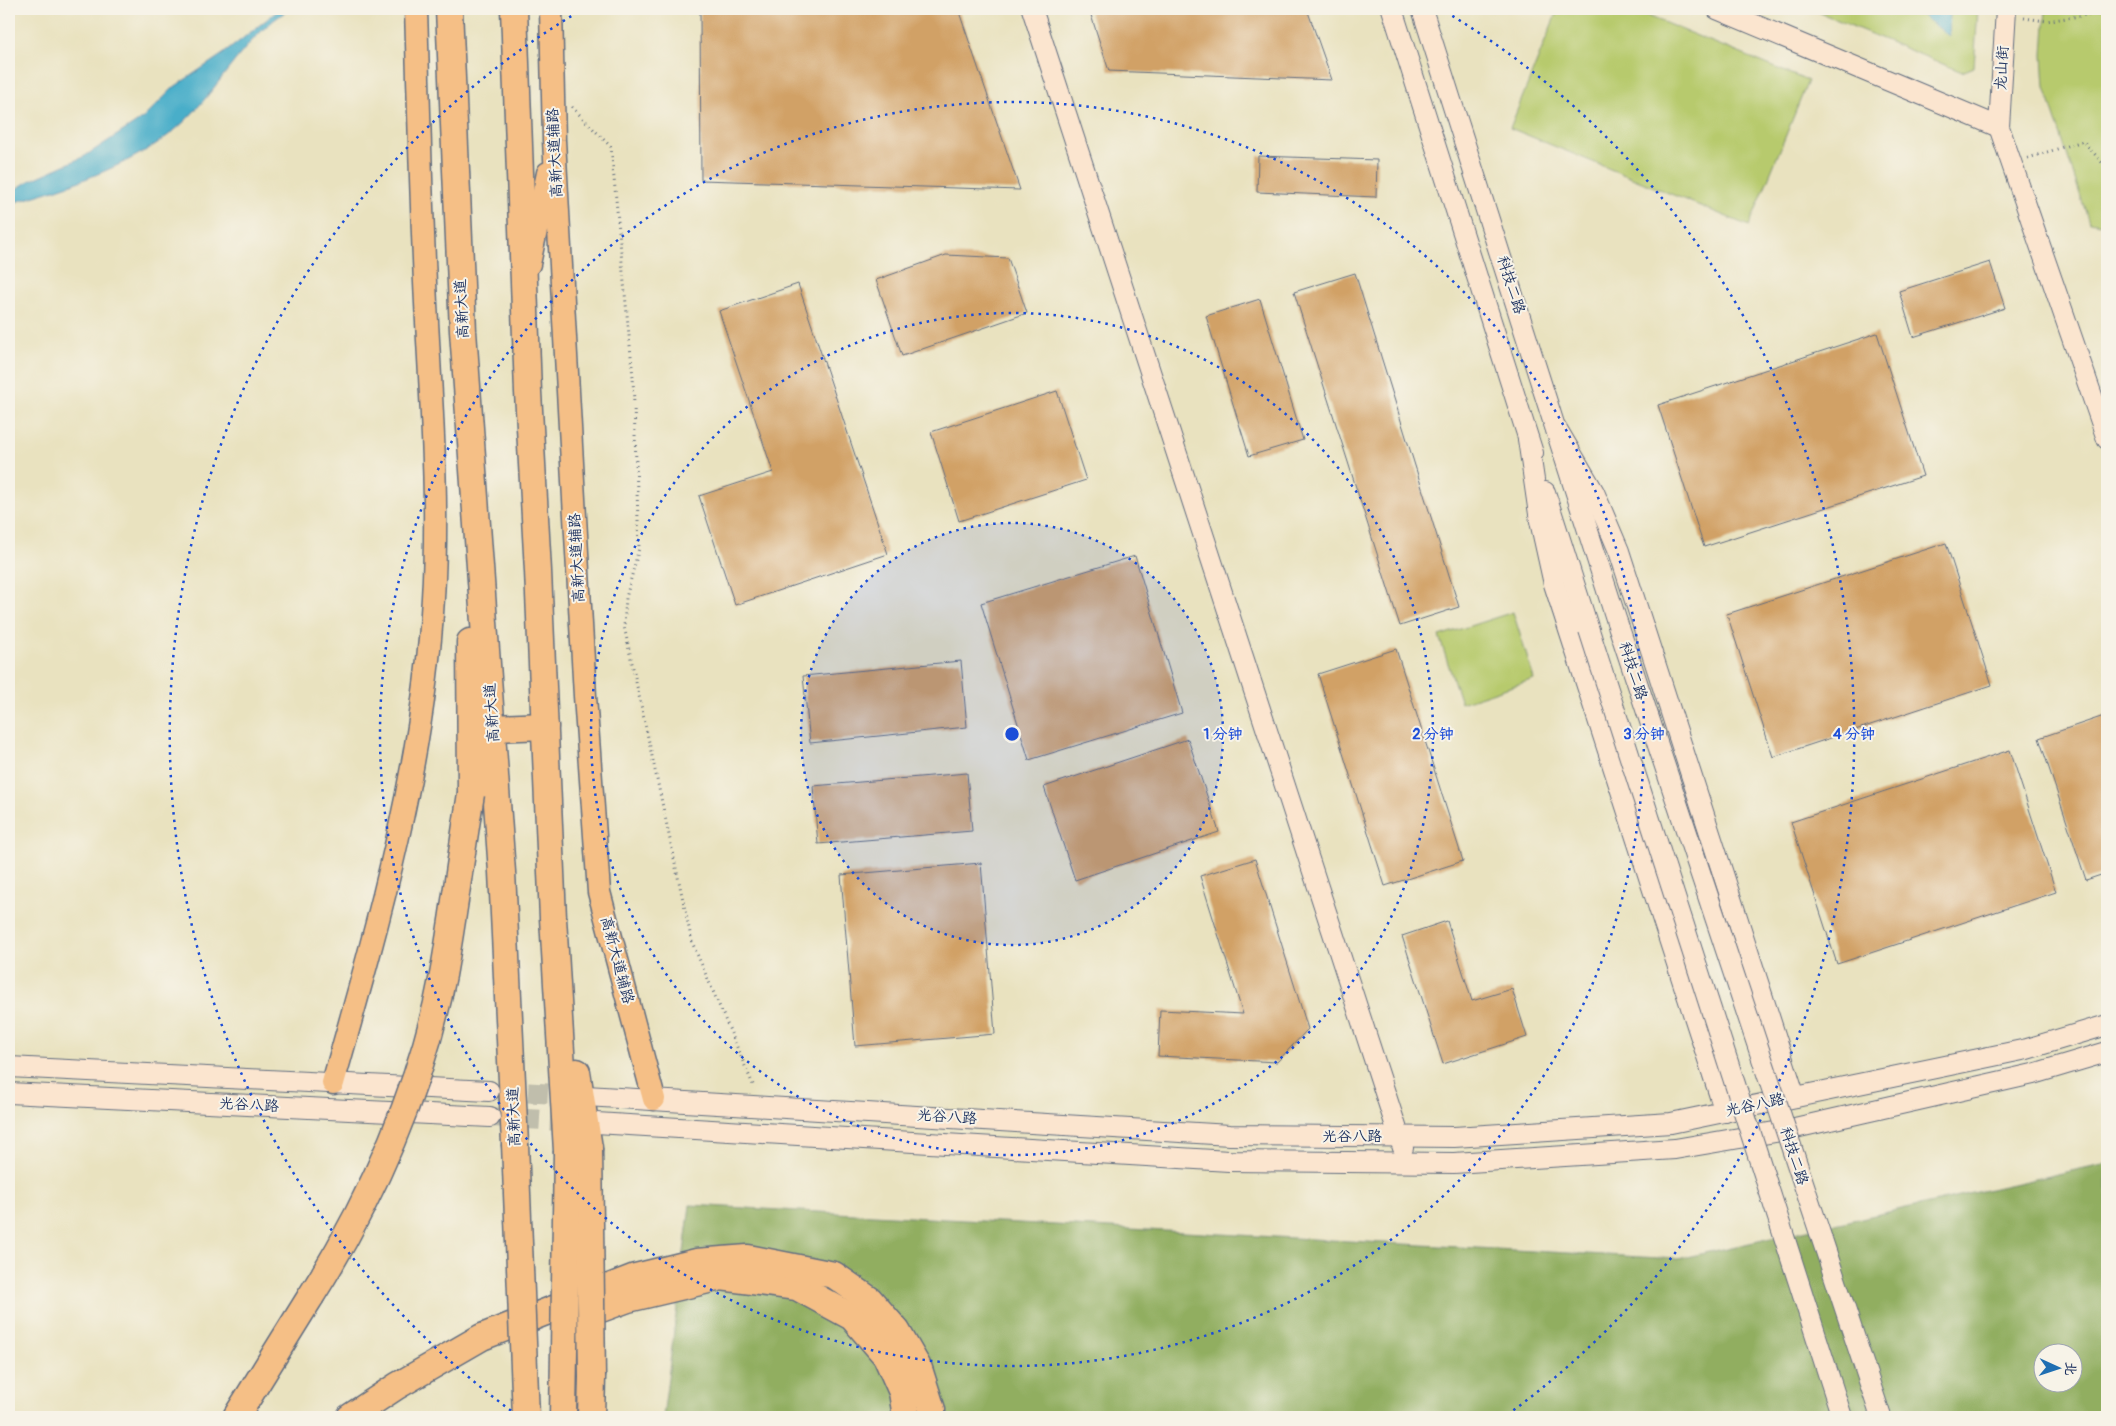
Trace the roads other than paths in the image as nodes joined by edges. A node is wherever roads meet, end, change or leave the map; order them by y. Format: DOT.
graph roads {
  1 [pos="416,9"];
  2 [pos="449,9"];
  3 [pos="514,9"];
  4 [pos="551,9"];
  5 [pos="1032,9"];
  6 [pos="1392,9"];
  7 [pos="1422,9"];
  8 [pos="1717,9"];
  9 [pos="2006,13"];
  10 [pos="1999,127"];
  11 [pos="554,140"];
  12 [pos="526,282"];
  13 [pos="463,331"];
  14 [pos="1557,429"];
  15 [pos="2107,439"];
  16 [pos="1528,440"];
  17 [pos="546,726"];
  18 [pos="492,728"];
  19 [pos="2107,1025"];
  20 [pos="2107,1052"];
  21 [pos="9,1067"];
  22 [pos="333,1083"];
  23 [pos="489,1091"];
  24 [pos="9,1093"];
  25 [pos="586,1096"];
  26 [pos="1794,1097"];
  27 [pos="654,1099"];
  28 [pos="1725,1112"];
  29 [pos="490,1117"];
  30 [pos="596,1122"];
  31 [pos="1399,1136"];
  32 [pos="578,1150"];
  33 [pos="1408,1162"];
  34 [pos="236,1417"];
  35 [pos="350,1417"];
  36 [pos="381,1417"];
  37 [pos="526,1417"];
  38 [pos="563,1417"];
  39 [pos="591,1417"];
  40 [pos="906,1417"];
  41 [pos="932,1417"];
  42 [pos="1842,1417"];
  43 [pos="1881,1417"];
  1 -- 22 [label="main road"];
  2 -- 13 [label="highway, 高新大道"];
  3 -- 12 [label="highway"];
  4 -- 11 [label="main road, 高新大道辅路"];
  5 -- 31 [label="street"];
  6 -- 16 [label="street, 科技二路"];
  7 -- 14 [label="street, 科技二路"];
  8 -- 10 [label="street"];
  9 -- 10 [label="street, 龙山街"];
  10 -- 15 [label="street"];
  11 -- 12 [label="main road"];
  11 -- 27 [label="main road, 高新大道辅路"];
  12 -- 17 [label="highway"];
  13 -- 18 [label="highway, 高新大道"];
  13 -- 34 [label="highway, bridge"];
  14 -- 26 [label="street"];
  14 -- 43 [label="street, 科技二路, bridge"];
  16 -- 28 [label="street"];
  16 -- 42 [label="street, 科技二路, bridge"];
  17 -- 18 [label="highway"];
  17 -- 32 [label="highway"];
  18 -- 37 [label="highway, 高新大道, bridge"];
  19 -- 26 [label="street, 光谷八路"];
  20 -- 33 [label="street, 光谷八路"];
  21 -- 22 [label="street, 光谷八路"];
  22 -- 23 [label="street, 光谷八路"];
  24 -- 29 [label="street, 光谷八路"];
  25 -- 27 [label="street, 光谷八路"];
  26 -- 28 [label="street, 光谷八路"];
  27 -- 31 [label="street, 光谷八路"];
  28 -- 31 [label="street, 光谷八路"];
  30 -- 33 [label="street, 光谷八路"];
  31 -- 33 [label="street"];
  32 -- 38 [label="highway, bridge"];
  32 -- 39 [label="highway, bridge"];
  35 -- 41 [label="highway"];
  36 -- 40 [label="highway"];
}
